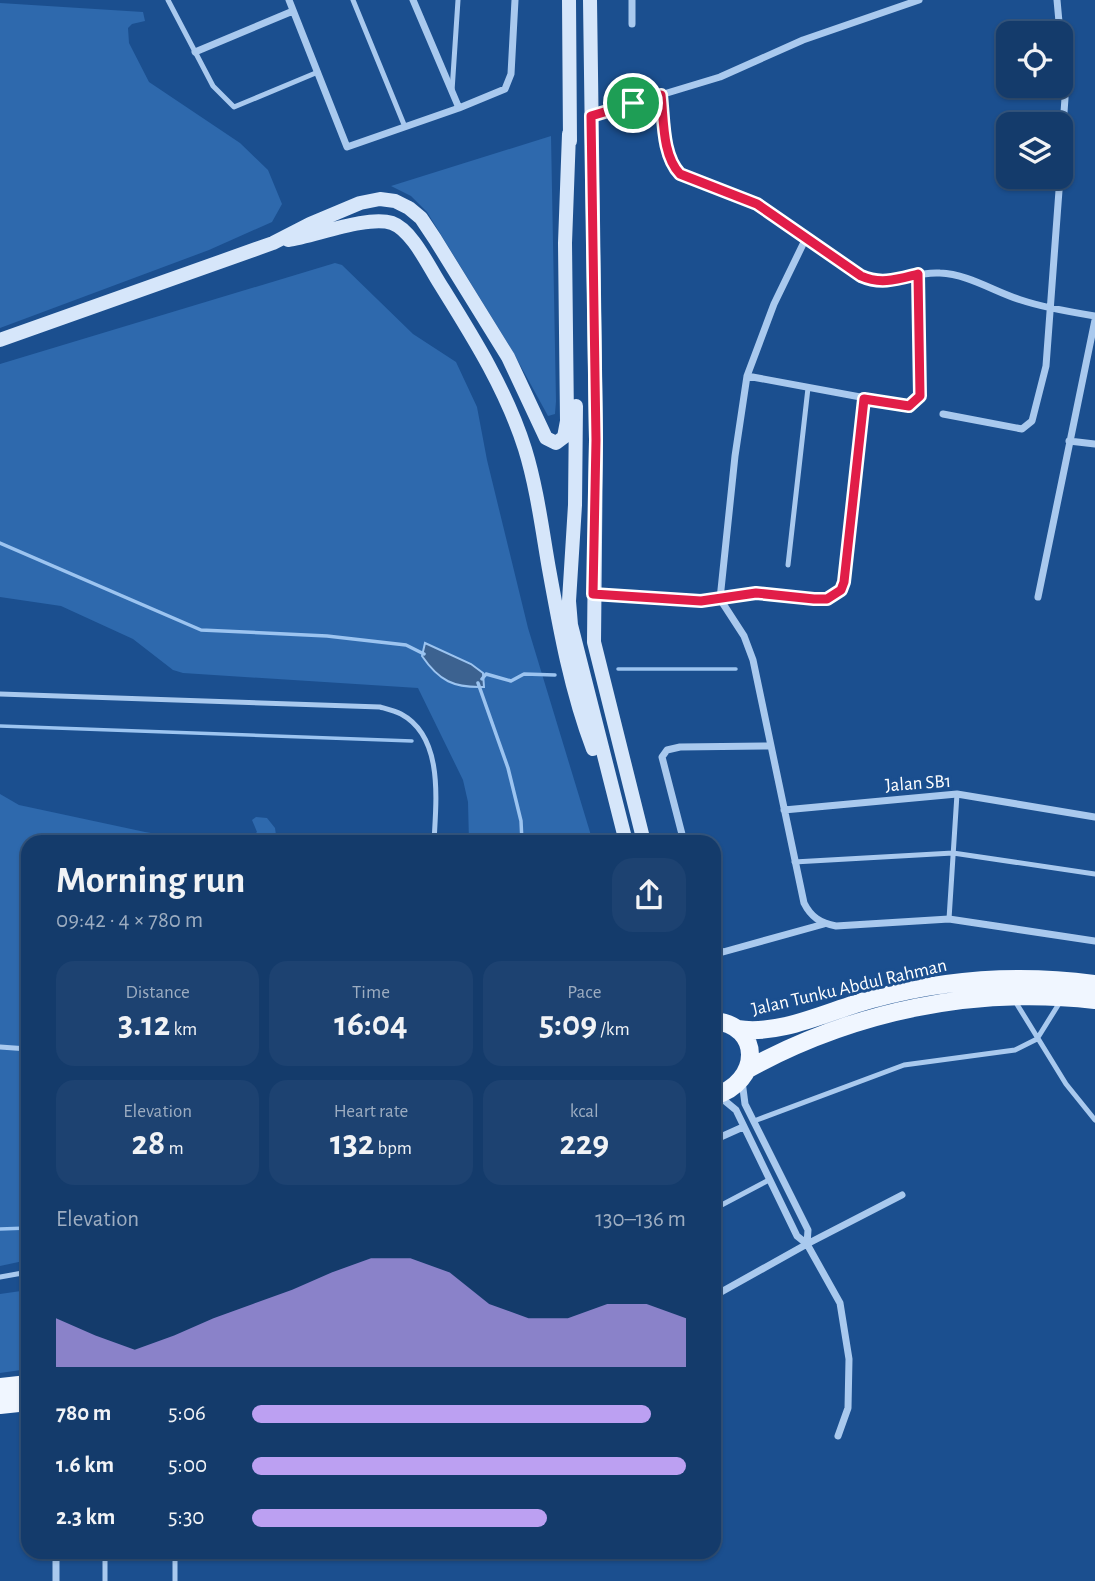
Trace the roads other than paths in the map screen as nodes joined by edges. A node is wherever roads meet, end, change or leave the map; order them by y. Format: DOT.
graph roads {
  1 [pos="168,0"];
  2 [pos="289,0"];
  3 [pos="353,0"];
  4 [pos="413,0"];
  5 [pos="458,0"];
  6 [pos="515,0"];
  7 [pos="569,0"];
  8 [pos="590,0"];
  9 [pos="632,0"];
  10 [pos="919,0"];
  11 [pos="1057,0"];
  12 [pos="293,10"];
  13 [pos="1059,21"];
  14 [pos="632,24"];
  15 [pos="195,52"];
  16 [pos="318,72"];
  17 [pos="452,92"];
  18 [pos="661,95"];
  19 [pos="459,108"];
  20 [pos="591,116"];
  21 [pos="405,127"];
  22 [pos="569,134"];
  23 [pos="1059,189"];
  24 [pos="806,238"];
  25 [pos="273,243"];
  26 [pos="918,274"];
  27 [pos="1050,309"];
  28 [pos="1095,318"];
  29 [pos="0,340"];
  30 [pos="747,376"];
  31 [pos="808,388"];
  32 [pos="864,399"];
  33 [pos="943,414"];
  34 [pos="1069,441"];
  35 [pos="1095,444"];
  36 [pos="788,565"];
  37 [pos="593,594"];
  38 [pos="1038,597"];
  39 [pos="720,599"];
  40 [pos="0,694"];
  41 [pos="771,746"];
  42 [pos="957,794"];
  43 [pos="617,810"];
  44 [pos="784,810"];
  45 [pos="1095,817"];
  46 [pos="435,835"];
  47 [pos="624,835"];
  48 [pos="642,835"];
  49 [pos="682,835"];
  50 [pos="953,853"];
  51 [pos="794,862"];
  52 [pos="1095,874"];
  53 [pos="949,919"];
  54 [pos="824,924"];
  55 [pos="1095,941"];
  56 [pos="721,952"];
  57 [pos="1095,984"];
  58 [pos="1012,996"];
  59 [pos="1063,998"];
  60 [pos="1095,1000"];
  61 [pos="723,1021"];
  62 [pos="1037,1039"];
  63 [pos="0,1047"];
  64 [pos="21,1048"];
  65 [pos="745,1074"];
  66 [pos="721,1093"];
  67 [pos="721,1099"];
  68 [pos="1095,1120"];
  69 [pos="754,1121"];
  70 [pos="743,1127"];
  71 [pos="721,1137"];
  72 [pos="769,1180"];
  73 [pos="902,1195"];
  74 [pos="721,1205"];
  75 [pos="807,1244"];
  76 [pos="21,1273"];
  77 [pos="0,1277"];
  78 [pos="721,1292"];
  79 [pos="21,1385"];
  80 [pos="0,1387"];
  81 [pos="21,1403"];
  82 [pos="0,1405"];
  83 [pos="838,1436"];
  84 [pos="56,1559"];
  85 [pos="105,1559"];
  86 [pos="175,1559"];
  87 [pos="55,1581"];
  88 [pos="105,1581"];
  89 [pos="176,1581"];
  1 -- 15 [label="lane"];
  2 -- 12 [label="street"];
  3 -- 21 [label="lane"];
  4 -- 17 [label="street"];
  5 -- 17 [label="lane"];
  6 -- 19 [label="street"];
  7 -- 22 [label="main road"];
  8 -- 20 [label="main road"];
  9 -- 14 [label="street"];
  10 -- 18 [label="street"];
  11 -- 13 [label="street"];
  12 -- 15 [label="street"];
  12 -- 16 [label="street"];
  15 -- 16 [label="lane"];
  16 -- 21 [label="street"];
  17 -- 19 [label="street"];
  18 -- 20 [label="street"];
  18 -- 24 [label="street"];
  19 -- 21 [label="street"];
  20 -- 37 [label="main road"];
  22 -- 25 [label="main road"];
  22 -- 43 [label="main road"];
  23 -- 27 [label="street"];
  24 -- 26 [label="street"];
  24 -- 30 [label="street"];
  25 -- 29 [label="main road"];
  25 -- 43 [label="main road"];
  26 -- 27 [label="street"];
  26 -- 32 [label="street"];
  27 -- 28 [label="street"];
  27 -- 33 [label="street"];
  28 -- 34 [label="street"];
  30 -- 31 [label="street"];
  30 -- 39 [label="street"];
  31 -- 32 [label="street"];
  31 -- 36 [label="lane"];
  32 -- 39 [label="street"];
  34 -- 35 [label="street"];
  34 -- 38 [label="street"];
  37 -- 39 [label="street"];
  37 -- 48 [label="main road"];
  39 -- 41 [label="street"];
  40 -- 46 [label="lane"];
  41 -- 44 [label="street"];
  41 -- 49 [label="street"];
  42 -- 44 [label="street, Jalan SB1"];
  42 -- 45 [label="street, Jalan SB1"];
  42 -- 50 [label="lane"];
  43 -- 47 [label="main road"];
  44 -- 51 [label="street"];
  50 -- 51 [label="lane"];
  50 -- 52 [label="lane"];
  50 -- 53 [label="lane"];
  51 -- 54 [label="street"];
  53 -- 54 [label="street"];
  53 -- 55 [label="street"];
  54 -- 56 [label="street"];
  57 -- 61 [label="main road, Jalan Tunku Abdul Rahman"];
  58 -- 59 [label="main road, Jalan Tunku Abdul Rahman"];
  58 -- 62 [label="lane"];
  58 -- 65 [label="main road, Jalan Tunku Abdul Rahman"];
  59 -- 60 [label="main road, Jalan Tunku Abdul Rahman"];
  59 -- 62 [label="lane"];
  61 -- 65 [label="main road"];
  62 -- 68 [label="lane"];
  62 -- 69 [label="lane"];
  63 -- 64 [label="lane"];
  65 -- 66 [label="main road, Jalan Tunku Abdul Rahman"];
  65 -- 69 [label="street"];
  67 -- 70 [label="street"];
  69 -- 75 [label="street"];
  70 -- 71 [label="street"];
  70 -- 72 [label="street"];
  72 -- 74 [label="lane"];
  72 -- 75 [label="street"];
  73 -- 75 [label="street"];
  75 -- 78 [label="street"];
  75 -- 83 [label="street"];
  76 -- 77 [label="lane"];
  79 -- 80 [label="main road"];
  81 -- 82 [label="main road"];
  84 -- 87 [label="street"];
  85 -- 88 [label="lane"];
  86 -- 89 [label="lane"];
}
